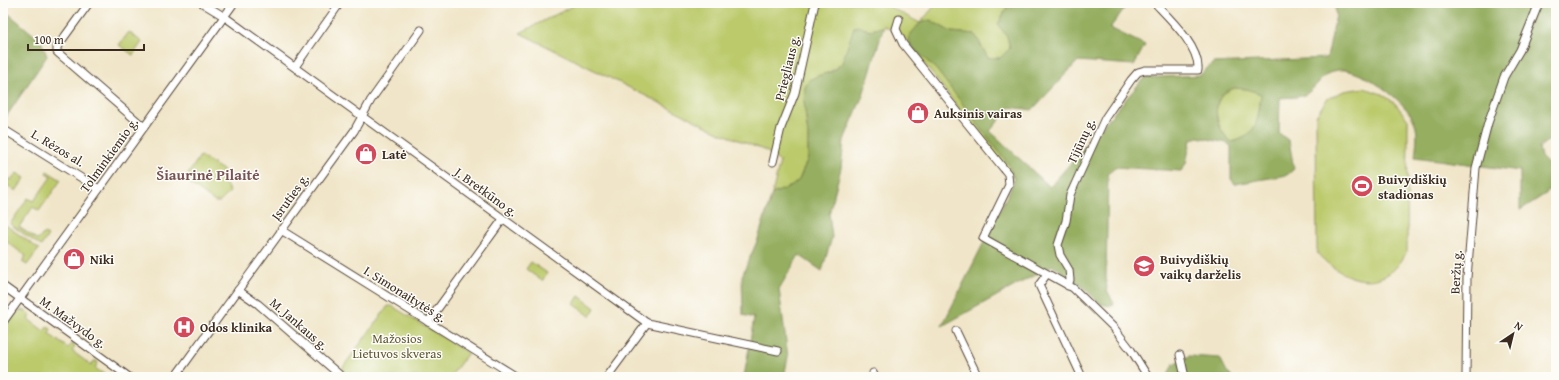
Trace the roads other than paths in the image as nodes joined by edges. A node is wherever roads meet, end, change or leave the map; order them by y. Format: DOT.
graph roads {
  1 [pos="89,3"];
  2 [pos="202,3"];
  3 [pos="234,3"];
  4 [pos="340,3"];
  5 [pos="815,3"];
  6 [pos="1155,3"];
  7 [pos="1540,3"];
  8 [pos="224,17"];
  9 [pos="898,20"];
  10 [pos="421,30"];
  11 [pos="295,68"];
  12 [pos="362,116"];
  13 [pos="144,127"];
  14 [pos="3,129"];
  15 [pos="773,162"];
  16 [pos="99,189"];
  17 [pos="503,219"];
  18 [pos="281,230"];
  19 [pos="1047,274"];
  20 [pos="3,286"];
  21 [pos="1068,286"];
  22 [pos="238,290"];
  23 [pos="20,299"];
  24 [pos="3,322"];
  25 [pos="428,322"];
  26 [pos="647,323"];
  27 [pos="956,331"];
  28 [pos="778,351"];
  29 [pos="1180,355"];
  30 [pos="128,377"];
  31 [pos="175,377"];
  32 [pos="342,377"];
  33 [pos="517,377"];
  34 [pos="607,377"];
  35 [pos="978,377"];
  36 [pos="1082,377"];
  37 [pos="1148,377"];
  38 [pos="1185,377"];
  39 [pos="1466,377"];
  1 -- 13 [label="street"];
  2 -- 8 [label="street, J. Bretkūno g."];
  3 -- 8 [label="street, Tolminkiemio g."];
  4 -- 11 [label="street"];
  5 -- 15 [label="street, Priegliaus g."];
  6 -- 21 [label="street, Tijūnų g."];
  7 -- 39 [label="street, Beržų g."];
  8 -- 11 [label="street, J. Bretkūno g."];
  8 -- 13 [label="street, Tolminkiemio g."];
  9 -- 19 [label="street"];
  10 -- 12 [label="street, Įsruties g."];
  11 -- 12 [label="street, J. Bretkūno g."];
  12 -- 17 [label="street, J. Bretkūno g."];
  12 -- 18 [label="street, Įsruties g."];
  13 -- 16 [label="street, Tolminkiemio g."];
  14 -- 16 [label="street, L. Rėzos al."];
  16 -- 23 [label="street, Tolminkiemio g."];
  17 -- 25 [label="street"];
  17 -- 26 [label="street, J. Bretkūno g."];
  18 -- 22 [label="street, Įsruties g."];
  18 -- 25 [label="street, I. Simonaitytės g."];
  19 -- 21 [label="street"];
  19 -- 36 [label="street"];
  20 -- 23 [label="street, M. Mažvydo g."];
  21 -- 37 [label="street"];
  22 -- 31 [label="street, Įsruties g."];
  22 -- 32 [label="street, M. Jankaus g."];
  23 -- 24 [label="street, Tolminkiemio g."];
  23 -- 30 [label="street, M. Mažvydo g."];
  25 -- 33 [label="street, I. Simonaitytės g."];
  26 -- 28 [label="street, J. Bretkūno g."];
  26 -- 34 [label="street"];
  27 -- 35 [label="street"];
  29 -- 38 [label="street"];
}
